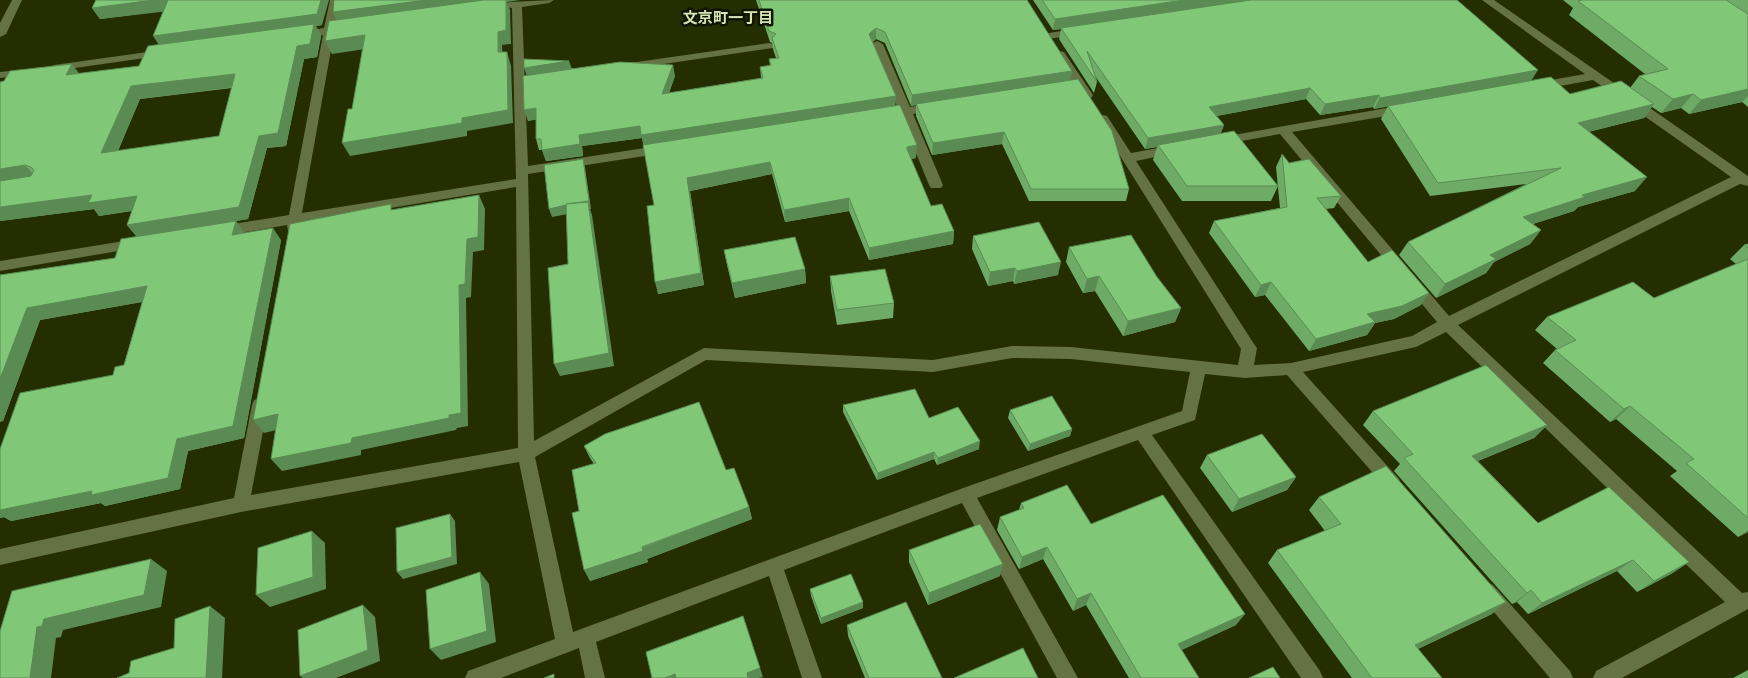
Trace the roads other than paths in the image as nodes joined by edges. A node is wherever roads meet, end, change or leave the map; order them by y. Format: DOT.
graph roads {
  1 [pos="17,0"];
  2 [pos="335,0"];
  3 [pos="549,0"];
  4 [pos="1487,0"];
  5 [pos="517,4"];
  6 [pos="498,7"];
  7 [pos="1040,22"];
  8 [pos="356,27"];
  9 [pos="1087,30"];
  10 [pos="328,31"];
  11 [pos="0,34"];
  12 [pos="290,36"];
  13 [pos="1049,36"];
  14 [pos="877,44"];
  15 [pos="769,46"];
  16 [pos="174,52"];
  17 [pos="616,68"];
  18 [pos="0,76"];
  19 [pos="1594,76"];
  20 [pos="1526,88"];
  21 [pos="945,106"];
  22 [pos="1419,106"];
  23 [pos="906,112"];
  24 [pos="876,116"];
  25 [pos="1283,130"];
  26 [pos="1206,144"];
  27 [pos="680,146"];
  28 [pos="1186,147"];
  29 [pos="1128,158"];
  30 [pos="522,176"];
  31 [pos="1744,180"];
  32 [pos="936,185"];
  33 [pos="295,219"];
  34 [pos="206,233"];
  35 [pos="291,238"];
  36 [pos="148,243"];
  37 [pos="0,266"];
  38 [pos="1447,324"];
  39 [pos="1199,367"];
  40 [pos="1291,369"];
  41 [pos="1245,372"];
  42 [pos="263,390"];
  43 [pos="1141,432"];
  44 [pos="526,454"];
  45 [pos="966,494"];
  46 [pos="1401,494"];
  47 [pos="241,504"];
  48 [pos="0,556"];
  49 [pos="774,566"];
  50 [pos="1473,575"];
  51 [pos="1744,601"];
  52 [pos="586,637"];
  53 [pos="566,645"];
  54 [pos="475,678"];
  55 [pos="595,678"];
  56 [pos="812,678"];
  57 [pos="1068,678"];
  58 [pos="1313,678"];
  59 [pos="1563,678"];
  60 [pos="1603,678"];
  1 -- 11 [label="street"];
  2 -- 10 [label="street"];
  3 -- 5 [label="street"];
  4 -- 19 [label="street"];
  5 -- 6 [label="street"];
  5 -- 30 [label="street"];
  7 -- 13 [label="street"];
  8 -- 10 [label="street"];
  9 -- 13 [label="street"];
  10 -- 12 [label="street"];
  10 -- 33 [label="street"];
  13 -- 29 [label="street"];
  14 -- 23 [label="street"];
  15 -- 17 [label="street"];
  16 -- 18 [label="street"];
  19 -- 20 [label="street"];
  19 -- 31 [label="street"];
  21 -- 23 [label="street"];
  22 -- 25 [label="street"];
  23 -- 24 [label="street"];
  23 -- 32 [label="street"];
  25 -- 26 [label="street"];
  25 -- 38 [label="street"];
  27 -- 30 [label="street"];
  28 -- 29 [label="street"];
  29 -- 41 [label="street"];
  30 -- 33 [label="street"];
  30 -- 44 [label="street"];
  31 -- 38 [label="street"];
  33 -- 34 [label="street"];
  33 -- 35 [label="street"];
  36 -- 37 [label="street"];
  38 -- 40 [label="street"];
  38 -- 51 [label="street"];
  39 -- 41 [label="street"];
  39 -- 43 [label="street"];
  39 -- 44 [label="street"];
  40 -- 41 [label="street"];
  40 -- 46 [label="street"];
  42 -- 47 [label="street"];
  43 -- 45 [label="street"];
  43 -- 58 [label="street"];
  44 -- 47 [label="street"];
  44 -- 53 [label="street"];
  45 -- 49 [label="street"];
  45 -- 57 [label="street"];
  47 -- 48 [label="street"];
  49 -- 52 [label="street"];
  49 -- 56 [label="street"];
  50 -- 59 [label="street"];
  51 -- 60 [label="street"];
  52 -- 53 [label="street"];
  52 -- 55 [label="street"];
  53 -- 54 [label="street"];
}
